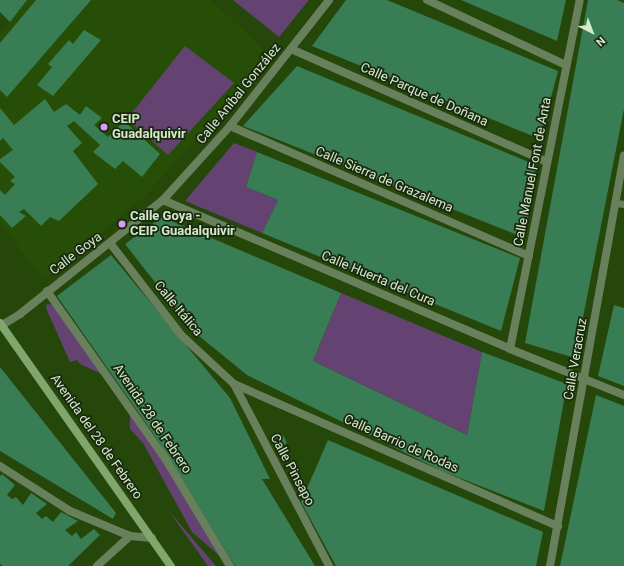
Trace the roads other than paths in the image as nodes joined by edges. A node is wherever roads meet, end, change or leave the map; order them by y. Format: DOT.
graph roads {
  1 [pos="329,0"];
  2 [pos="427,0"];
  3 [pos="580,0"];
  4 [pos="291,49"];
  5 [pos="566,65"];
  6 [pos="230,126"];
  7 [pos="624,156"];
  8 [pos="547,162"];
  9 [pos="163,200"];
  10 [pos="615,203"];
  11 [pos="624,204"];
  12 [pos="110,243"];
  13 [pos="529,256"];
  14 [pos="47,291"];
  15 [pos="1,324"];
  16 [pos="510,349"];
  17 [pos="585,379"];
  18 [pos="234,384"];
  19 [pos="624,395"];
  20 [pos="0,466"];
  21 [pos="558,526"];
  22 [pos="130,536"];
  23 [pos="152,538"];
  24 [pos="97,566"];
  25 [pos="171,566"];
  26 [pos="230,566"];
  27 [pos="329,566"];
  28 [pos="550,566"];
  1 -- 4 [label="street, Calle Aníbal González"];
  2 -- 5 [label="street"];
  3 -- 5 [label="street, Calle Manuel Font de Anta"];
  4 -- 6 [label="street, Calle Aníbal González"];
  4 -- 8 [label="street, Calle Parque de Doñana"];
  5 -- 8 [label="street, Calle Manuel Font de Anta"];
  6 -- 9 [label="street, Calle Aníbal González"];
  6 -- 13 [label="street, Calle Sierra de Grazalema"];
  7 -- 10 [label="street, Calle Veracruz"];
  8 -- 13 [label="street, Calle Manuel Font de Anta"];
  9 -- 12 [label="street, Calle Goya"];
  9 -- 16 [label="street, Calle Huerta del Cura"];
  10 -- 11 [label="lane"];
  10 -- 17 [label="street, Calle Veracruz"];
  12 -- 14 [label="street, Calle Goya"];
  12 -- 18 [label="street, Calle Itálica"];
  13 -- 16 [label="street, Calle Manuel Font de Anta"];
  14 -- 15 [label="street, Calle Goya"];
  14 -- 26 [label="street, Avenida 28 de Febrero"];
  15 -- 23 [label="main road, Avenida del 28 de Febrero"];
  16 -- 17 [label="street, Calle Huerta del Cura"];
  17 -- 19 [label="street, Calle Huerta del Cura"];
  17 -- 21 [label="street, Calle Veracruz"];
  18 -- 21 [label="street, Calle Barrio de Rodas"];
  18 -- 27 [label="street, Calle Pinsapo"];
  20 -- 22 [label="street"];
  21 -- 28 [label="street, Calle Veracruz"];
  22 -- 23 [label="street"];
  22 -- 24 [label="street"];
  23 -- 25 [label="main road, Avenida del 28 de Febrero"];
}
